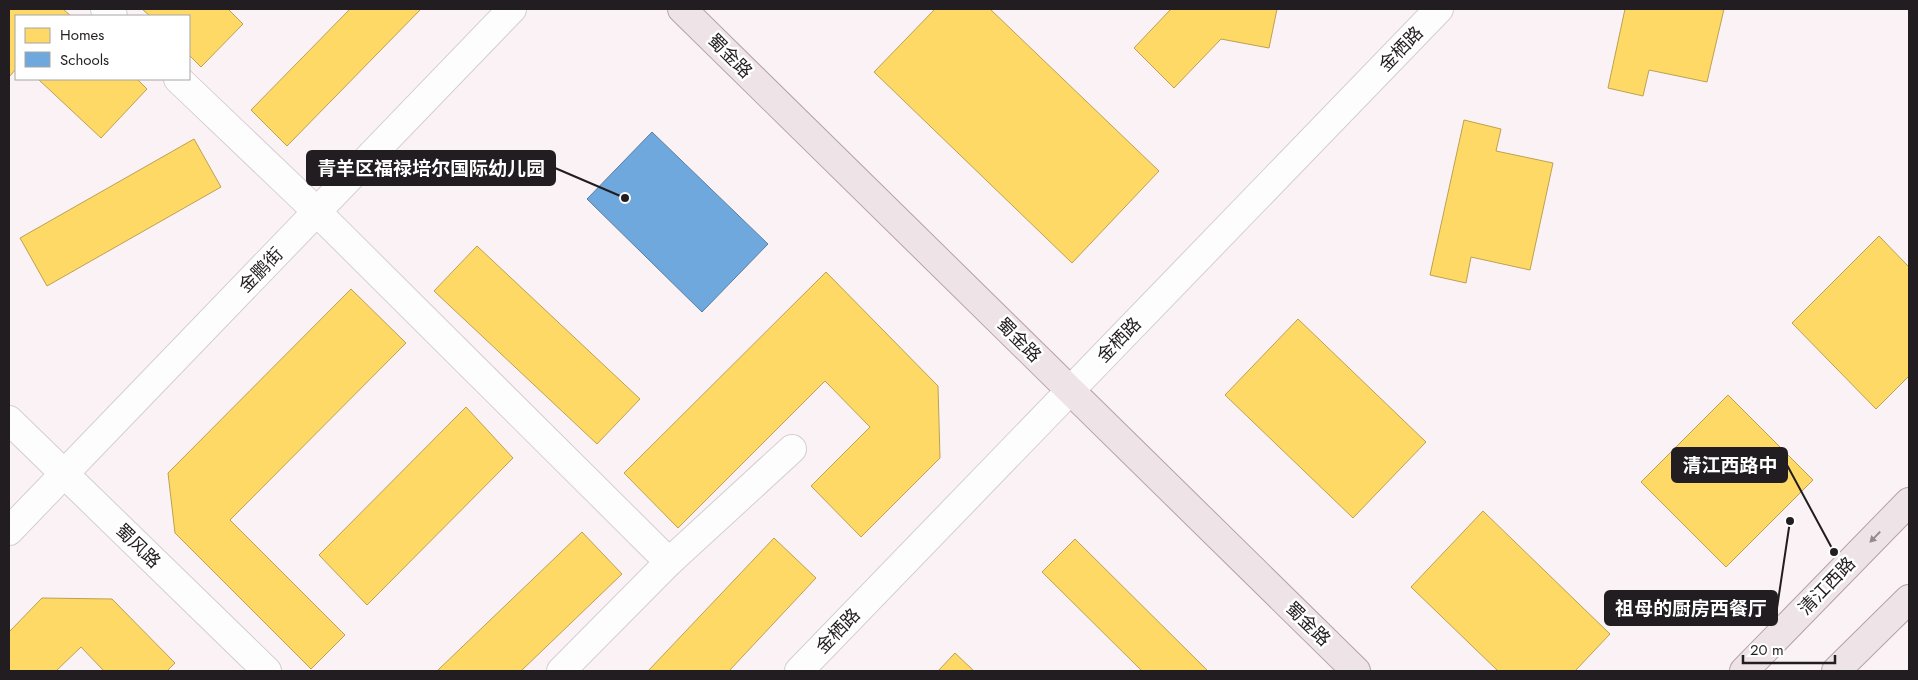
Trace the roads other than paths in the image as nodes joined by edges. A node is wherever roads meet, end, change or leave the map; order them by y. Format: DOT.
graph roads {
  1 [pos="512,9"];
  2 [pos="682,9"];
  3 [pos="1439,9"];
  4 [pos="179,80"];
  5 [pos="317,212"];
  6 [pos="1070,391"];
  7 [pos="9,420"];
  8 [pos="792,449"];
  9 [pos="64,474"];
  10 [pos="1909,502"];
  11 [pos="9,531"];
  12 [pos="668,562"];
  13 [pos="1909,599"];
  14 [pos="267,671"];
  15 [pos="561,671"];
  16 [pos="799,671"];
  17 [pos="1356,671"];
  18 [pos="1744,671"];
  19 [pos="1836,671"];
  1 -- 5 [label="street, 金鹏街"];
  2 -- 6 [label="main road, 蜀金路"];
  3 -- 6 [label="street, 金栖路"];
  4 -- 5 [label="street"];
  5 -- 9 [label="street, 金鹏街"];
  5 -- 12 [label="street"];
  6 -- 16 [label="street, 金栖路"];
  6 -- 17 [label="main road, 蜀金路"];
  7 -- 9 [label="street, 蜀风路"];
  8 -- 12 [label="street"];
  9 -- 11 [label="street, 金鹏街"];
  9 -- 14 [label="street, 蜀风路"];
  10 -- 18 [label="main road, 清江西路, one-way"];
  12 -- 15 [label="street"];
  13 -- 19 [label="main road"];
}
